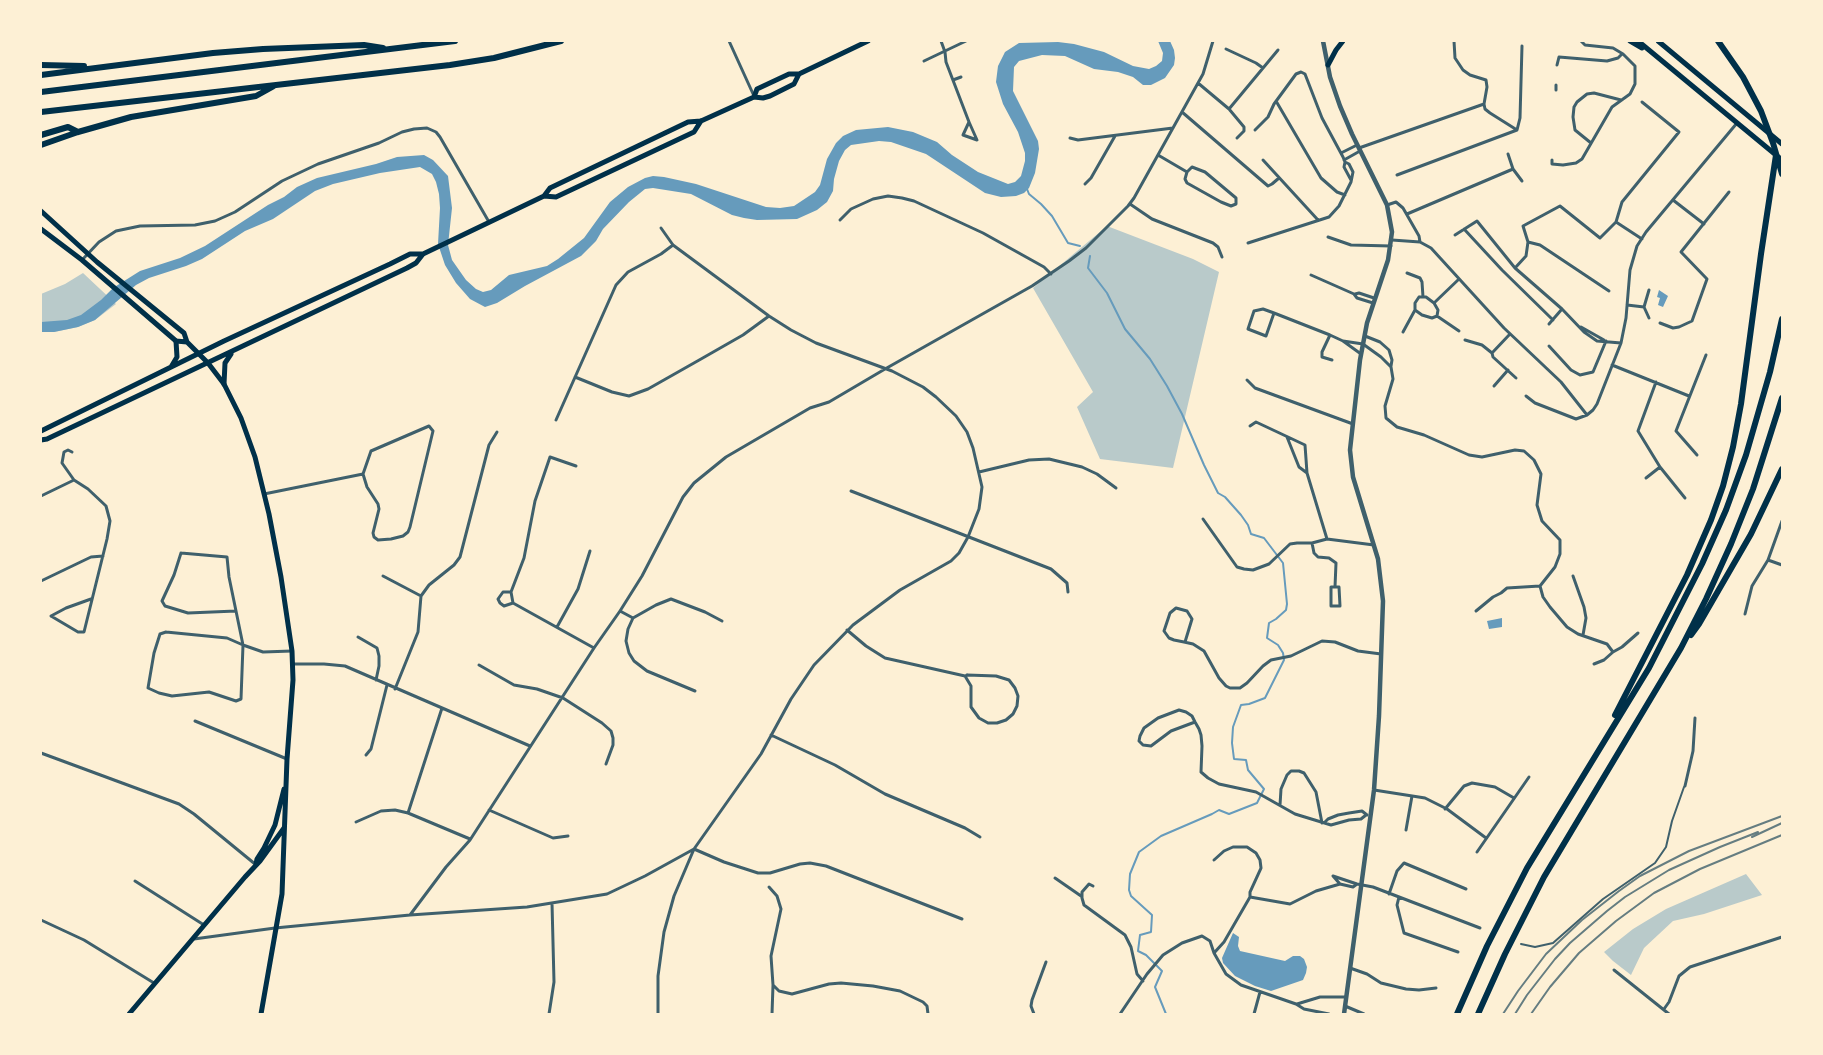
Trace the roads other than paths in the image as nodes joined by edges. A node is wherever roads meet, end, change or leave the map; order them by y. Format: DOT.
graph roads {
  1 [pos="455,41"];
  2 [pos="561,41"];
  3 [pos="729,41"];
  4 [pos="868,41"];
  5 [pos="941,41"];
  6 [pos="966,41"];
  7 [pos="1212,41"];
  8 [pos="1323,41"];
  9 [pos="1342,41"];
  10 [pos="1454,41"];
  11 [pos="1581,41"];
  12 [pos="1630,41"];
  13 [pos="1638,41"];
  14 [pos="1658,41"];
  15 [pos="1718,41"];
  16 [pos="1522,46"];
  17 [pos="389,49"];
  18 [pos="1226,49"];
  19 [pos="1278,50"];
  20 [pos="945,52"];
  21 [pos="1653,53"];
  22 [pos="1622,54"];
  23 [pos="924,62"];
  24 [pos="41,65"];
  25 [pos="112,65"];
  26 [pos="1328,65"];
  27 [pos="1557,65"];
  28 [pos="1263,68"];
  29 [pos="799,74"];
  30 [pos="41,75"];
  31 [pos="961,77"];
  32 [pos="953,80"];
  33 [pos="1198,83"];
  34 [pos="278,84"];
  35 [pos="1556,85"];
  36 [pos="1556,90"];
  37 [pos="41,92"];
  38 [pos="754,97"];
  39 [pos="1622,100"];
  40 [pos="1276,101"];
  41 [pos="1642,102"];
  42 [pos="1484,104"];
  43 [pos="1229,109"];
  44 [pos="41,112"];
  45 [pos="1182,112"];
  46 [pos="701,121"];
  47 [pos="968,122"];
  48 [pos="1737,123"];
  49 [pos="1173,128"];
  50 [pos="1255,130"];
  51 [pos="1517,130"];
  52 [pos="78,132"];
  53 [pos="41,136"];
  54 [pos="1115,136"];
  55 [pos="1070,138"];
  56 [pos="1237,138"];
  57 [pos="1592,143"];
  58 [pos="1782,144"];
  59 [pos="41,145"];
  60 [pos="1359,148"];
  61 [pos="1341,153"];
  62 [pos="1508,154"];
  63 [pos="1158,155"];
  64 [pos="1776,155"];
  65 [pos="1263,160"];
  66 [pos="1552,160"];
  67 [pos="1782,160"];
  68 [pos="1344,161"];
  69 [pos="1514,169"];
  70 [pos="1782,170"];
  71 [pos="1187,172"];
  72 [pos="1782,174"];
  73 [pos="1397,176"];
  74 [pos="1279,178"];
  75 [pos="1351,180"];
  76 [pos="1522,181"];
  77 [pos="1771,182"];
  78 [pos="1085,184"];
  79 [pos="1730,192"];
  80 [pos="1345,195"];
  81 [pos="544,196"];
  82 [pos="1672,200"];
  83 [pos="1130,204"];
  84 [pos="1387,205"];
  85 [pos="41,211"];
  86 [pos="1407,214"];
  87 [pos="840,220"];
  88 [pos="1318,220"];
  89 [pos="1616,222"];
  90 [pos="489,223"];
  91 [pos="1704,224"];
  92 [pos="661,228"];
  93 [pos="41,229"];
  94 [pos="1464,229"];
  95 [pos="1455,235"];
  96 [pos="1328,237"];
  97 [pos="1642,239"];
  98 [pos="1420,242"];
  99 [pos="1528,242"];
  100 [pos="1248,243"];
  101 [pos="1392,243"];
  102 [pos="673,245"];
  103 [pos="88,253"];
  104 [pos="423,254"];
  105 [pos="1222,257"];
  106 [pos="82,260"];
  107 [pos="1515,268"];
  108 [pos="1407,273"];
  109 [pos="1051,274"];
  110 [pos="1311,275"];
  111 [pos="1459,279"];
  112 [pos="1649,290"];
  113 [pos="1609,291"];
  114 [pos="1423,297"];
  115 [pos="1373,301"];
  116 [pos="1434,303"];
  117 [pos="1627,305"];
  118 [pos="1644,307"];
  119 [pos="1415,310"];
  120 [pos="1562,310"];
  121 [pos="1274,313"];
  122 [pos="769,316"];
  123 [pos="1437,316"];
  124 [pos="1649,318"];
  125 [pos="1553,320"];
  126 [pos="1782,320"];
  127 [pos="1660,323"];
  128 [pos="1549,324"];
  129 [pos="1458,330"];
  130 [pos="1403,332"];
  131 [pos="1510,334"];
  132 [pos="1330,335"];
  133 [pos="1364,336"];
  134 [pos="1465,340"];
  135 [pos="176,341"];
  136 [pos="1343,341"];
  137 [pos="1606,341"];
  138 [pos="187,342"];
  139 [pos="1621,343"];
  140 [pos="1363,344"];
  141 [pos="1549,346"];
  142 [pos="1388,350"];
  143 [pos="233,352"];
  144 [pos="199,353"];
  145 [pos="1492,353"];
  146 [pos="1361,354"];
  147 [pos="1706,355"];
  148 [pos="1382,357"];
  149 [pos="1332,360"];
  150 [pos="208,363"];
  151 [pos="1612,364"];
  152 [pos="1391,367"];
  153 [pos="171,368"];
  154 [pos="885,369"];
  155 [pos="1508,370"];
  156 [pos="575,377"];
  157 [pos="1516,378"];
  158 [pos="1247,380"];
  159 [pos="1656,382"];
  160 [pos="224,384"];
  161 [pos="1494,386"];
  162 [pos="1526,396"];
  163 [pos="1690,396"];
  164 [pos="1782,398"];
  165 [pos="1587,416"];
  166 [pos="556,420"];
  167 [pos="1353,424"];
  168 [pos="1250,426"];
  169 [pos="41,431"];
  170 [pos="497,432"];
  171 [pos="1287,437"];
  172 [pos="41,440"];
  173 [pos="72,452"];
  174 [pos="1697,455"];
  175 [pos="576,466"];
  176 [pos="1660,467"];
  177 [pos="1782,469"];
  178 [pos="979,472"];
  179 [pos="1308,473"];
  180 [pos="363,474"];
  181 [pos="1646,478"];
  182 [pos="74,480"];
  183 [pos="1116,488"];
  184 [pos="851,491"];
  185 [pos="264,494"];
  186 [pos="41,496"];
  187 [pos="1685,498"];
  188 [pos="1203,519"];
  189 [pos="1782,521"];
  190 [pos="968,537"];
  191 [pos="1327,539"];
  192 [pos="1312,543"];
  193 [pos="1374,545"];
  194 [pos="590,551"];
  195 [pos="103,556"];
  196 [pos="1768,560"];
  197 [pos="1782,566"];
  198 [pos="383,576"];
  199 [pos="1574,576"];
  200 [pos="41,580"];
  201 [pos="1540,586"];
  202 [pos="1335,587"];
  203 [pos="511,592"];
  204 [pos="1068,592"];
  205 [pos="421,596"];
  206 [pos="91,599"];
  207 [pos="513,603"];
  208 [pos="236,611"];
  209 [pos="620,611"];
  210 [pos="1476,611"];
  211 [pos="1746,614"];
  212 [pos="633,618"];
  213 [pos="722,621"];
  214 [pos="557,627"];
  215 [pos="847,630"];
  216 [pos="1638,633"];
  217 [pos="1582,635"];
  218 [pos="358,637"];
  219 [pos="1185,642"];
  220 [pos="242,645"];
  221 [pos="594,648"];
  222 [pos="1681,648"];
  223 [pos="292,651"];
  224 [pos="1613,652"];
  225 [pos="1382,654"];
  226 [pos="292,664"];
  227 [pos="1594,664"];
  228 [pos="479,665"];
  229 [pos="965,676"];
  230 [pos="376,680"];
  231 [pos="387,685"];
  232 [pos="395,689"];
  233 [pos="695,691"];
  234 [pos="563,698"];
  235 [pos="442,708"];
  236 [pos="1695,718"];
  237 [pos="194,721"];
  238 [pos="1194,722"];
  239 [pos="771,735"];
  240 [pos="530,746"];
  241 [pos="41,753"];
  242 [pos="366,755"];
  243 [pos="287,759"];
  244 [pos="1592,759"];
  245 [pos="606,764"];
  246 [pos="1529,778"];
  247 [pos="287,779"];
  248 [pos="1685,786"];
  249 [pos="1374,790"];
  250 [pos="1412,796"];
  251 [pos="1514,798"];
  252 [pos="1280,805"];
  253 [pos="1445,808"];
  254 [pos="488,810"];
  255 [pos="408,813"];
  256 [pos="1348,813"];
  257 [pos="1369,815"];
  258 [pos="1349,820"];
  259 [pos="356,822"];
  260 [pos="1323,823"];
  261 [pos="285,826"];
  262 [pos="1406,830"];
  263 [pos="568,836"];
  264 [pos="980,837"];
  265 [pos="1486,838"];
  266 [pos="470,840"];
  267 [pos="694,849"];
  268 [pos="1477,852"];
  269 [pos="1214,860"];
  270 [pos="256,864"];
  271 [pos="1054,878"];
  272 [pos="1346,880"];
  273 [pos="135,881"];
  274 [pos="1340,884"];
  275 [pos="1359,884"];
  276 [pos="1345,885"];
  277 [pos="1094,886"];
  278 [pos="769,887"];
  279 [pos="1466,889"];
  280 [pos="1390,894"];
  281 [pos="1082,896"];
  282 [pos="1250,897"];
  283 [pos="1399,897"];
  284 [pos="552,903"];
  285 [pos="410,916"];
  286 [pos="962,919"];
  287 [pos="41,920"];
  288 [pos="204,925"];
  289 [pos="275,928"];
  290 [pos="1480,928"];
  291 [pos="1782,937"];
  292 [pos="193,939"];
  293 [pos="1521,944"];
  294 [pos="1458,952"];
  295 [pos="1214,953"];
  296 [pos="1046,962"];
  297 [pos="1350,968"];
  298 [pos="1614,970"];
  299 [pos="1143,981"];
  300 [pos="154,982"];
  301 [pos="773,985"];
  302 [pos="1436,988"];
  303 [pos="1260,992"];
  304 [pos="1346,997"];
  305 [pos="1310,1000"];
  306 [pos="1296,1004"];
  307 [pos="1345,1006"];
  308 [pos="1664,1009"];
  309 [pos="1309,1010"];
  310 [pos="1122,1013"];
  311 [pos="129,1014"];
  312 [pos="261,1014"];
  313 [pos="549,1014"];
  314 [pos="658,1014"];
  315 [pos="772,1014"];
  316 [pos="928,1014"];
  317 [pos="1034,1014"];
  318 [pos="1254,1014"];
  319 [pos="1329,1014"];
  320 [pos="1344,1014"];
  321 [pos="1364,1014"];
  322 [pos="1457,1014"];
  323 [pos="1478,1014"];
  324 [pos="1669,1014"];
  1 -- 17 [label="highway"];
  2 -- 34 [label="highway"];
  3 -- 38 [label="street"];
  4 -- 29 [label="main road"];
  5 -- 20 [label="street"];
  6 -- 20 [label="street"];
  7 -- 33 [label="street"];
  8 -- 26 [label="street"];
  9 -- 26 [label="main road"];
  10 -- 42 [label="street"];
  11 -- 22 [label="street"];
  12 -- 21 [label="main road"];
  13 -- 21 [label="main road"];
  14 -- 58 [label="main road"];
  15 -- 72 [label="highway"];
  16 -- 51 [label="street"];
  17 -- 25 [label="highway"];
  17 -- 37 [label="highway"];
  18 -- 28 [label="street"];
  19 -- 28 [label="street"];
  20 -- 23 [label="street"];
  20 -- 32 [label="street"];
  21 -- 48 [label="main road"];
  22 -- 27 [label="street"];
  22 -- 39 [label="street"];
  24 -- 25 [label="highway"];
  25 -- 30 [label="highway"];
  26 -- 60 [label="street"];
  28 -- 43 [label="street"];
  29 -- 38 [label="main road"];
  29 -- 38 [label="main road"];
  31 -- 32 [label="street"];
  32 -- 47 [label="street"];
  33 -- 43 [label="street"];
  33 -- 45 [label="street"];
  34 -- 44 [label="highway"];
  34 -- 52 [label="highway"];
  35 -- 36 [label="street"];
  38 -- 46 [label="main road"];
  39 -- 57 [label="street"];
  39 -- 57 [label="street"];
  40 -- 50 [label="street"];
  40 -- 61 [label="street"];
  40 -- 80 [label="street"];
  41 -- 89 [label="street"];
  42 -- 51 [label="street"];
  42 -- 60 [label="street"];
  43 -- 56 [label="street"];
  45 -- 49 [label="street"];
  45 -- 74 [label="street"];
  46 -- 81 [label="main road"];
  46 -- 81 [label="main road"];
  47 -- 47 [label="street"];
  48 -- 64 [label="main road"];
  48 -- 82 [label="street"];
  49 -- 54 [label="street"];
  49 -- 63 [label="street"];
  51 -- 73 [label="street"];
  52 -- 53 [label="highway"];
  52 -- 59 [label="highway"];
  54 -- 55 [label="street"];
  54 -- 78 [label="street"];
  57 -- 66 [label="street"];
  60 -- 61 [label="street"];
  60 -- 68 [label="street"];
  60 -- 84 [label="street"];
  61 -- 68 [label="street"];
  62 -- 69 [label="street"];
  63 -- 71 [label="street"];
  63 -- 83 [label="street"];
  64 -- 67 [label="main road"];
  64 -- 77 [label="highway"];
  65 -- 74 [label="street"];
  68 -- 75 [label="street"];
  68 -- 75 [label="street"];
  69 -- 76 [label="street"];
  69 -- 86 [label="street"];
  70 -- 77 [label="highway"];
  71 -- 71 [label="street"];
  74 -- 88 [label="street"];
  75 -- 80 [label="street"];
  77 -- 244 [label="highway"];
  79 -- 91 [label="street"];
  80 -- 88 [label="street"];
  81 -- 90 [label="main road"];
  82 -- 91 [label="street"];
  82 -- 97 [label="street"];
  83 -- 105 [label="street"];
  83 -- 109 [label="street"];
  84 -- 86 [label="street"];
  84 -- 101 [label="street"];
  85 -- 103 [label="main road"];
  86 -- 98 [label="street"];
  87 -- 109 [label="street"];
  88 -- 100 [label="street"];
  89 -- 97 [label="street"];
  89 -- 99 [label="street"];
  90 -- 103 [label="street"];
  90 -- 104 [label="main road"];
  91 -- 127 [label="street"];
  92 -- 102 [label="street"];
  93 -- 106 [label="main road"];
  94 -- 95 [label="street"];
  94 -- 107 [label="street"];
  94 -- 125 [label="street"];
  96 -- 101 [label="street"];
  97 -- 117 [label="street"];
  98 -- 101 [label="street"];
  98 -- 111 [label="street"];
  99 -- 107 [label="street"];
  99 -- 113 [label="street"];
  101 -- 115 [label="street"];
  102 -- 122 [label="street"];
  102 -- 156 [label="street"];
  103 -- 106 [label="street"];
  103 -- 138 [label="main road"];
  104 -- 143 [label="main road"];
  104 -- 144 [label="main road"];
  106 -- 135 [label="main road"];
  107 -- 120 [label="street"];
  108 -- 114 [label="street"];
  109 -- 154 [label="street"];
  110 -- 115 [label="street"];
  111 -- 116 [label="street"];
  111 -- 131 [label="street"];
  112 -- 118 [label="street"];
  114 -- 116 [label="street"];
  114 -- 119 [label="street"];
  115 -- 133 [label="street"];
  116 -- 123 [label="street"];
  117 -- 118 [label="street"];
  117 -- 139 [label="street"];
  118 -- 124 [label="street"];
  119 -- 123 [label="street"];
  119 -- 130 [label="street"];
  120 -- 125 [label="street"];
  120 -- 137 [label="street"];
  121 -- 121 [label="street"];
  121 -- 132 [label="street"];
  122 -- 154 [label="street"];
  122 -- 156 [label="street"];
  123 -- 129 [label="street"];
  125 -- 128 [label="street"];
  126 -- 244 [label="highway"];
  131 -- 145 [label="street"];
  131 -- 165 [label="street"];
  132 -- 136 [label="street"];
  132 -- 149 [label="street"];
  133 -- 140 [label="street"];
  133 -- 142 [label="street"];
  134 -- 145 [label="street"];
  135 -- 138 [label="main road"];
  135 -- 153 [label="main road"];
  136 -- 140 [label="street"];
  136 -- 146 [label="street"];
  137 -- 139 [label="street"];
  137 -- 141 [label="street"];
  138 -- 144 [label="main road"];
  139 -- 151 [label="street"];
  140 -- 146 [label="street"];
  140 -- 148 [label="street"];
  142 -- 148 [label="street"];
  142 -- 152 [label="street"];
  143 -- 150 [label="main road"];
  143 -- 160 [label="main road"];
  144 -- 150 [label="main road"];
  144 -- 153 [label="main road"];
  145 -- 155 [label="street"];
  146 -- 167 [label="street"];
  147 -- 163 [label="street"];
  148 -- 152 [label="street"];
  150 -- 160 [label="main road"];
  150 -- 172 [label="main road"];
  151 -- 159 [label="street"];
  151 -- 165 [label="street"];
  152 -- 201 [label="street"];
  153 -- 169 [label="main road"];
  154 -- 178 [label="street"];
  154 -- 209 [label="street"];
  155 -- 157 [label="street"];
  155 -- 161 [label="street"];
  156 -- 166 [label="street"];
  158 -- 167 [label="street"];
  159 -- 163 [label="street"];
  159 -- 176 [label="street"];
  160 -- 185 [label="main road"];
  162 -- 165 [label="street"];
  163 -- 174 [label="street"];
  164 -- 222 [label="highway"];
  167 -- 193 [label="street"];
  168 -- 171 [label="street"];
  170 -- 205 [label="street"];
  171 -- 179 [label="street"];
  171 -- 179 [label="street"];
  173 -- 182 [label="street"];
  175 -- 203 [label="street"];
  176 -- 181 [label="street"];
  176 -- 187 [label="street"];
  177 -- 222 [label="highway"];
  178 -- 183 [label="street"];
  178 -- 190 [label="street"];
  179 -- 191 [label="street"];
  180 -- 180 [label="street"];
  180 -- 185 [label="street"];
  182 -- 186 [label="street"];
  182 -- 195 [label="street"];
  184 -- 190 [label="street"];
  185 -- 223 [label="main road"];
  188 -- 192 [label="street"];
  189 -- 196 [label="street"];
  190 -- 204 [label="street"];
  190 -- 215 [label="street"];
  191 -- 192 [label="street"];
  191 -- 193 [label="street"];
  192 -- 202 [label="street"];
  193 -- 225 [label="street"];
  194 -- 214 [label="street"];
  195 -- 200 [label="street"];
  195 -- 206 [label="street"];
  196 -- 197 [label="street"];
  196 -- 211 [label="street"];
  198 -- 205 [label="street"];
  199 -- 217 [label="street"];
  201 -- 210 [label="street"];
  201 -- 217 [label="street"];
  202 -- 202 [label="street"];
  203 -- 207 [label="street"];
  203 -- 207 [label="street"];
  205 -- 232 [label="street"];
  206 -- 206 [label="street"];
  207 -- 214 [label="street"];
  208 -- 208 [label="street"];
  208 -- 220 [label="street"];
  209 -- 212 [label="street"];
  209 -- 221 [label="street"];
  212 -- 213 [label="street"];
  212 -- 233 [label="street"];
  214 -- 221 [label="street"];
  215 -- 229 [label="street"];
  215 -- 239 [label="street"];
  216 -- 224 [label="street"];
  217 -- 224 [label="street"];
  218 -- 230 [label="street"];
  219 -- 219 [label="street"];
  219 -- 225 [label="street"];
  220 -- 220 [label="street"];
  220 -- 223 [label="street"];
  221 -- 234 [label="street"];
  222 -- 323 [label="highway"];
  223 -- 226 [label="main road"];
  224 -- 227 [label="street"];
  225 -- 249 [label="street"];
  226 -- 230 [label="street"];
  226 -- 243 [label="main road"];
  228 -- 234 [label="street"];
  229 -- 229 [label="street"];
  230 -- 231 [label="street"];
  231 -- 232 [label="street"];
  231 -- 242 [label="street"];
  232 -- 235 [label="street"];
  234 -- 240 [label="street"];
  234 -- 245 [label="street"];
  235 -- 240 [label="street"];
  235 -- 255 [label="street"];
  236 -- 248 [label="street"];
  237 -- 243 [label="street"];
  238 -- 238 [label="street"];
  238 -- 252 [label="street"];
  239 -- 264 [label="street"];
  239 -- 267 [label="street"];
  240 -- 254 [label="street"];
  241 -- 270 [label="street"];
  243 -- 247 [label="main road"];
  244 -- 322 [label="highway"];
  246 -- 251 [label="street"];
  247 -- 261 [label="main road"];
  247 -- 270 [label="main road"];
  248 -- 293 [label="lane"];
  249 -- 250 [label="street"];
  249 -- 257 [label="street"];
  250 -- 253 [label="street"];
  250 -- 262 [label="street"];
  251 -- 253 [label="street"];
  251 -- 265 [label="street"];
  252 -- 260 [label="street"];
  252 -- 260 [label="street"];
  253 -- 265 [label="street"];
  254 -- 263 [label="street"];
  254 -- 266 [label="street"];
  255 -- 259 [label="street"];
  255 -- 266 [label="street"];
  256 -- 257 [label="street"];
  256 -- 258 [label="street"];
  256 -- 260 [label="street"];
  257 -- 258 [label="street"];
  257 -- 275 [label="street"];
  258 -- 260 [label="street"];
  261 -- 270 [label="main road"];
  261 -- 289 [label="main road"];
  265 -- 268 [label="street"];
  266 -- 285 [label="street"];
  267 -- 284 [label="street"];
  267 -- 286 [label="street"];
  267 -- 314 [label="street"];
  269 -- 282 [label="street"];
  270 -- 288 [label="main road"];
  271 -- 281 [label="street"];
  272 -- 274 [label="street"];
  272 -- 275 [label="street"];
  272 -- 276 [label="street"];
  273 -- 288 [label="street"];
  274 -- 276 [label="street"];
  274 -- 282 [label="street"];
  275 -- 276 [label="street"];
  275 -- 280 [label="street"];
  275 -- 297 [label="street"];
  277 -- 281 [label="street"];
  278 -- 301 [label="street"];
  279 -- 280 [label="street"];
  280 -- 283 [label="street"];
  281 -- 299 [label="street"];
  282 -- 295 [label="street"];
  283 -- 290 [label="street"];
  283 -- 294 [label="street"];
  284 -- 285 [label="street"];
  284 -- 313 [label="street"];
  285 -- 289 [label="street"];
  287 -- 300 [label="street"];
  288 -- 292 [label="main road"];
  289 -- 292 [label="street"];
  289 -- 312 [label="main road"];
  291 -- 308 [label="street"];
  292 -- 300 [label="main road"];
  295 -- 299 [label="street"];
  295 -- 303 [label="street"];
  296 -- 317 [label="street"];
  297 -- 302 [label="street"];
  297 -- 304 [label="street"];
  298 -- 308 [label="street"];
  299 -- 310 [label="street"];
  300 -- 311 [label="main road"];
  301 -- 315 [label="street"];
  301 -- 316 [label="street"];
  303 -- 306 [label="street"];
  303 -- 318 [label="street"];
  304 -- 305 [label="street"];
  304 -- 307 [label="street"];
  305 -- 306 [label="street"];
  305 -- 309 [label="street"];
  306 -- 309 [label="street"];
  307 -- 320 [label="street"];
  307 -- 321 [label="street"];
  308 -- 324 [label="street"];
  309 -- 319 [label="street"];
}
